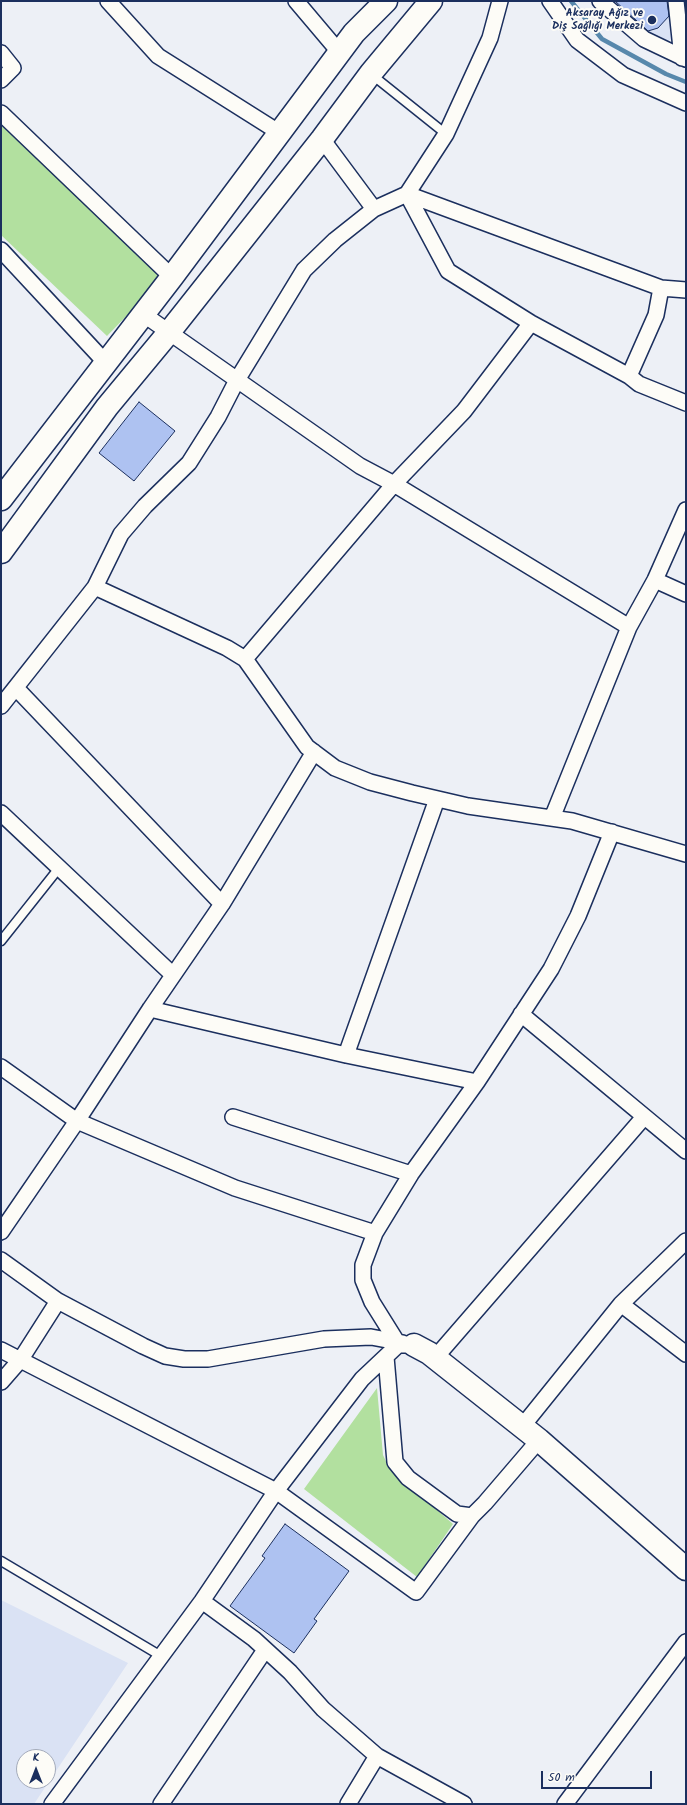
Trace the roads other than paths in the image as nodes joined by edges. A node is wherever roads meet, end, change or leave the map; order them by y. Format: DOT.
graph roads {
  1 [pos="108,1"];
  2 [pos="296,1"];
  3 [pos="386,1"];
  4 [pos="431,1"];
  5 [pos="500,1"];
  6 [pos="550,1"];
  7 [pos="600,1"];
  8 [pos="676,1"];
  9 [pos="1,53"];
  10 [pos="340,53"];
  11 [pos="684,58"];
  12 [pos="371,73"];
  13 [pos="1,80"];
  14 [pos="686,103"];
  15 [pos="1,113"];
  16 [pos="280,133"];
  17 [pos="446,134"];
  18 [pos="322,139"];
  19 [pos="407,194"];
  20 [pos="374,209"];
  21 [pos="1,250"];
  22 [pos="172,277"];
  23 [pos="661,288"];
  24 [pos="686,290"];
  25 [pos="143,314"];
  26 [pos="531,322"];
  27 [pos="170,331"];
  28 [pos="106,363"];
  29 [pos="629,376"];
  30 [pos="237,380"];
  31 [pos="686,403"];
  32 [pos="394,484"];
  33 [pos="5,486"];
  34 [pos="686,510"];
  35 [pos="1,552"];
  36 [pos="655,580"];
  37 [pos="95,587"];
  38 [pos="686,594"];
  39 [pos="629,626"];
  40 [pos="246,660"];
  41 [pos="16,688"];
  42 [pos="1,706"];
  43 [pos="314,752"];
  44 [pos="437,799"];
  45 [pos="1,813"];
  46 [pos="552,818"];
  47 [pos="612,832"];
  48 [pos="686,854"];
  49 [pos="59,868"];
  50 [pos="222,904"];
  51 [pos="1,941"];
  52 [pos="173,975"];
  53 [pos="150,1009"];
  54 [pos="521,1014"];
  55 [pos="346,1055"];
  56 [pos="1,1067"];
  57 [pos="477,1082"];
  58 [pos="644,1116"];
  59 [pos="233,1117"];
  60 [pos="77,1122"];
  61 [pos="686,1151"];
  62 [pos="412,1174"];
  63 [pos="1,1232"];
  64 [pos="375,1234"];
  65 [pos="686,1241"];
  66 [pos="1,1260"];
  67 [pos="58,1301"];
  68 [pos="621,1304"];
  69 [pos="406,1343"];
  70 [pos="1,1350"];
  71 [pos="686,1354"];
  72 [pos="386,1357"];
  73 [pos="435,1358"];
  74 [pos="21,1360"];
  75 [pos="1,1382"];
  76 [pos="521,1428"];
  77 [pos="539,1440"];
  78 [pos="276,1491"];
  79 [pos="472,1516"];
  80 [pos="1,1561"];
  81 [pos="686,1569"];
  82 [pos="202,1601"];
  83 [pos="686,1642"];
  84 [pos="265,1650"];
  85 [pos="161,1656"];
  86 [pos="377,1756"];
  87 [pos="54,1803"];
  88 [pos="161,1804"];
  89 [pos="348,1804"];
  90 [pos="464,1804"];
  91 [pos="565,1804"];
  1 -- 16 [label="street"];
  2 -- 10 [label="street"];
  3 -- 10 [label="main road"];
  4 -- 12 [label="main road"];
  5 -- 17 [label="street"];
  6 -- 14 [label="street"];
  7 -- 11 [label="street"];
  8 -- 11 [label="street"];
  9 -- 13 [label="street"];
  10 -- 16 [label="main road"];
  12 -- 17 [label="lane"];
  12 -- 18 [label="main road"];
  15 -- 22 [label="street"];
  16 -- 22 [label="main road"];
  17 -- 19 [label="street"];
  18 -- 20 [label="street"];
  18 -- 27 [label="main road"];
  19 -- 20 [label="street"];
  19 -- 23 [label="street"];
  19 -- 26 [label="street"];
  20 -- 30 [label="street"];
  21 -- 28 [label="street"];
  22 -- 25 [label="main road"];
  23 -- 24 [label="street"];
  23 -- 29 [label="street"];
  25 -- 27 [label="street"];
  25 -- 28 [label="main road"];
  26 -- 29 [label="street"];
  26 -- 32 [label="street"];
  27 -- 30 [label="street"];
  27 -- 35 [label="main road"];
  28 -- 33 [label="main road"];
  29 -- 31 [label="street"];
  30 -- 32 [label="street"];
  30 -- 37 [label="street"];
  32 -- 39 [label="street"];
  32 -- 40 [label="street"];
  34 -- 36 [label="street"];
  36 -- 38 [label="street"];
  36 -- 39 [label="street"];
  37 -- 40 [label="street"];
  37 -- 41 [label="street"];
  39 -- 46 [label="street"];
  40 -- 43 [label="street"];
  41 -- 42 [label="street"];
  41 -- 50 [label="street"];
  43 -- 44 [label="street"];
  43 -- 50 [label="street"];
  44 -- 46 [label="street"];
  44 -- 55 [label="street"];
  45 -- 49 [label="street"];
  46 -- 47 [label="street"];
  47 -- 48 [label="street"];
  47 -- 54 [label="street"];
  49 -- 51 [label="lane"];
  49 -- 52 [label="street"];
  50 -- 52 [label="street"];
  52 -- 53 [label="street"];
  53 -- 55 [label="street"];
  53 -- 60 [label="street"];
  54 -- 57 [label="street"];
  54 -- 58 [label="street"];
  55 -- 57 [label="street"];
  56 -- 60 [label="street"];
  57 -- 62 [label="street"];
  58 -- 61 [label="street"];
  58 -- 73 [label="street"];
  59 -- 62 [label="street"];
  60 -- 63 [label="street"];
  60 -- 64 [label="street"];
  62 -- 64 [label="street"];
  64 -- 69 [label="street"];
  65 -- 68 [label="street"];
  66 -- 67 [label="street"];
  67 -- 69 [label="street"];
  67 -- 74 [label="street"];
  68 -- 71 [label="street"];
  68 -- 76 [label="street"];
  69 -- 72 [label="street"];
  69 -- 73 [label="main road"];
  70 -- 74 [label="street"];
  72 -- 78 [label="street"];
  72 -- 79 [label="street"];
  73 -- 76 [label="main road"];
  74 -- 75 [label="street"];
  74 -- 78 [label="street"];
  76 -- 77 [label="main road"];
  77 -- 79 [label="street"];
  77 -- 81 [label="main road"];
  78 -- 79 [label="street"];
  78 -- 82 [label="street"];
  80 -- 85 [label="lane"];
  82 -- 84 [label="street"];
  82 -- 85 [label="street"];
  83 -- 91 [label="street"];
  84 -- 86 [label="street"];
  84 -- 88 [label="street"];
  85 -- 87 [label="street"];
  86 -- 89 [label="street"];
  86 -- 90 [label="street"];
}
